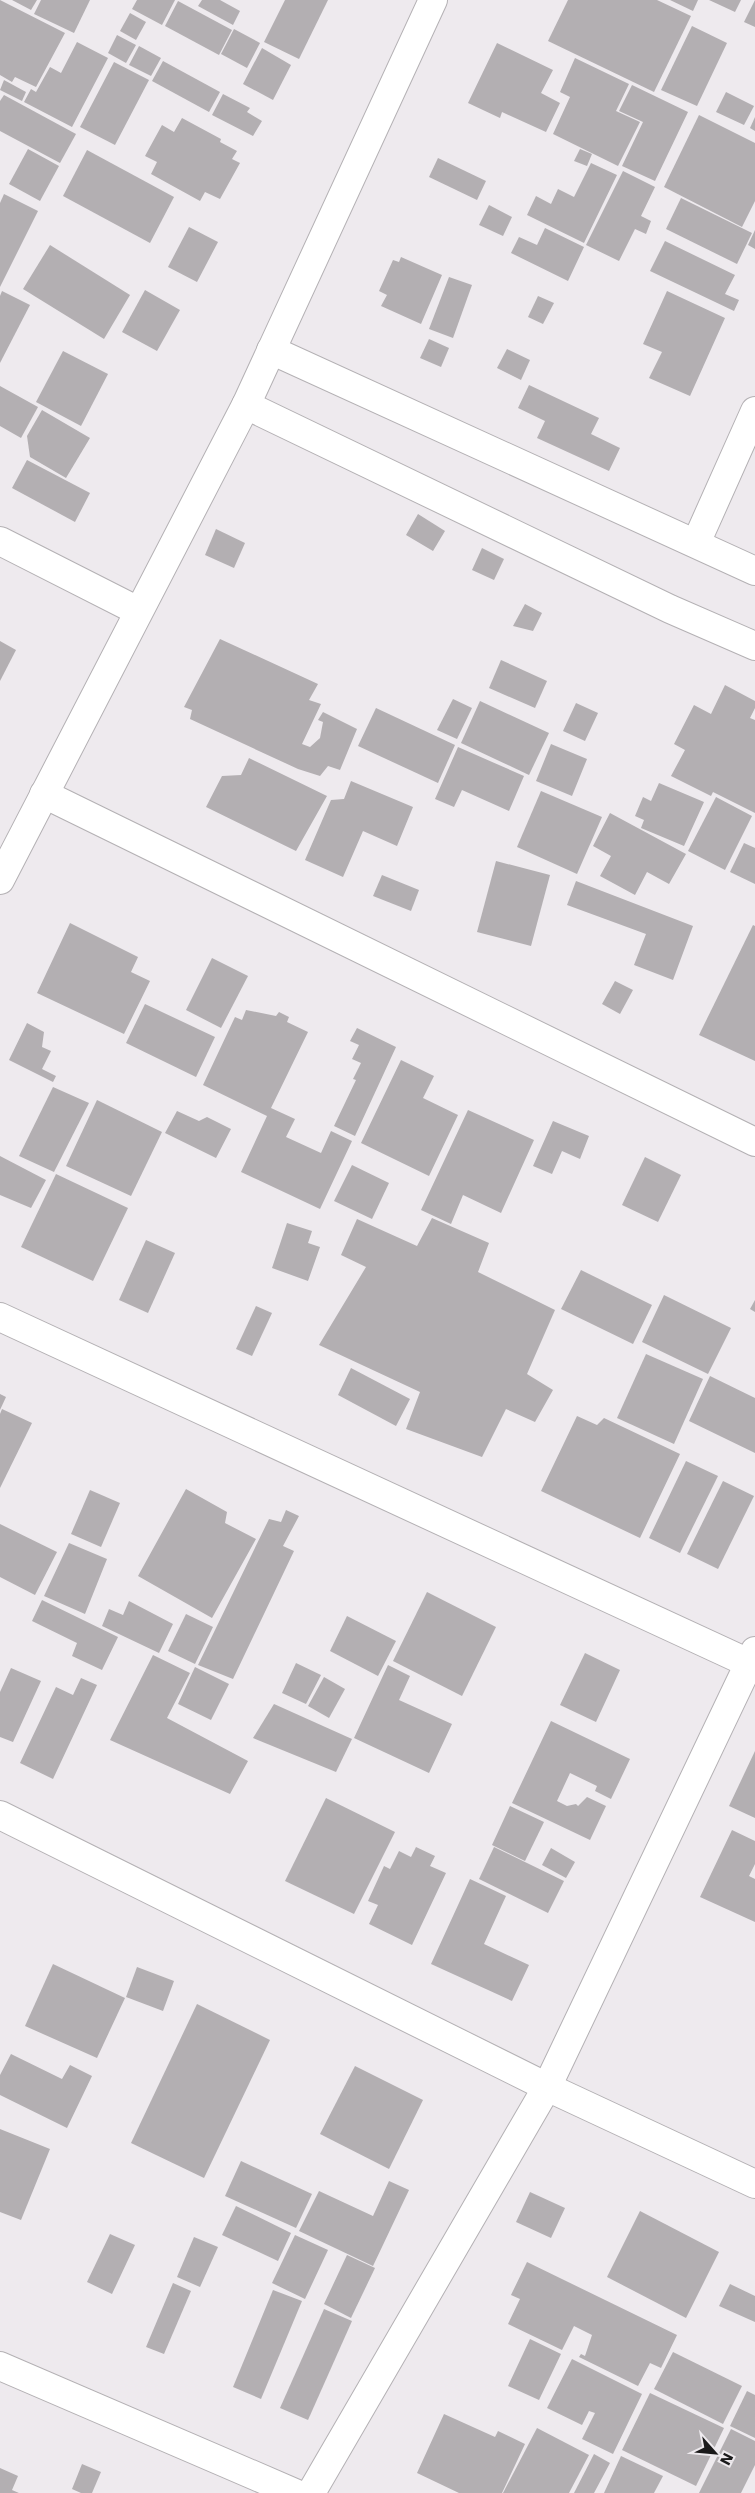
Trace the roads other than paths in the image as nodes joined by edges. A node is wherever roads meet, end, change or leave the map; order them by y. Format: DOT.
graph roads {
  1 [pos="433,0"];
  2 [pos="271,350"];
  3 [pos="246,405"];
  4 [pos="755,411"];
  5 [pos="0,541"];
  6 [pos="696,542"];
  7 [pos="755,571"];
  8 [pos="138,611"];
  9 [pos="755,646"];
  10 [pos="44,794"];
  11 [pos="0,880"];
  12 [pos="755,1142"];
  13 [pos="0,1317"];
  14 [pos="753,1660"];
  15 [pos="0,1814"];
  16 [pos="546,2087"];
  17 [pos="755,2184"];
  18 [pos="0,2366"];
  19 [pos="295,2493"];
  20 [pos="311,2493"];
  1 -- 2 [label="street"];
  2 -- 3 [label="street"];
  2 -- 6 [label="street"];
  3 -- 8 [label="street"];
  3 -- 9 [label="street"];
  4 -- 6 [label="street"];
  5 -- 8 [label="street"];
  6 -- 7 [label="street"];
  8 -- 10 [label="street"];
  10 -- 11 [label="street"];
  10 -- 12 [label="street"];
  13 -- 14 [label="street"];
  14 -- 16 [label="street"];
  15 -- 16 [label="street"];
  16 -- 17 [label="street"];
  16 -- 20 [label="street"];
  18 -- 19 [label="street"];
}
